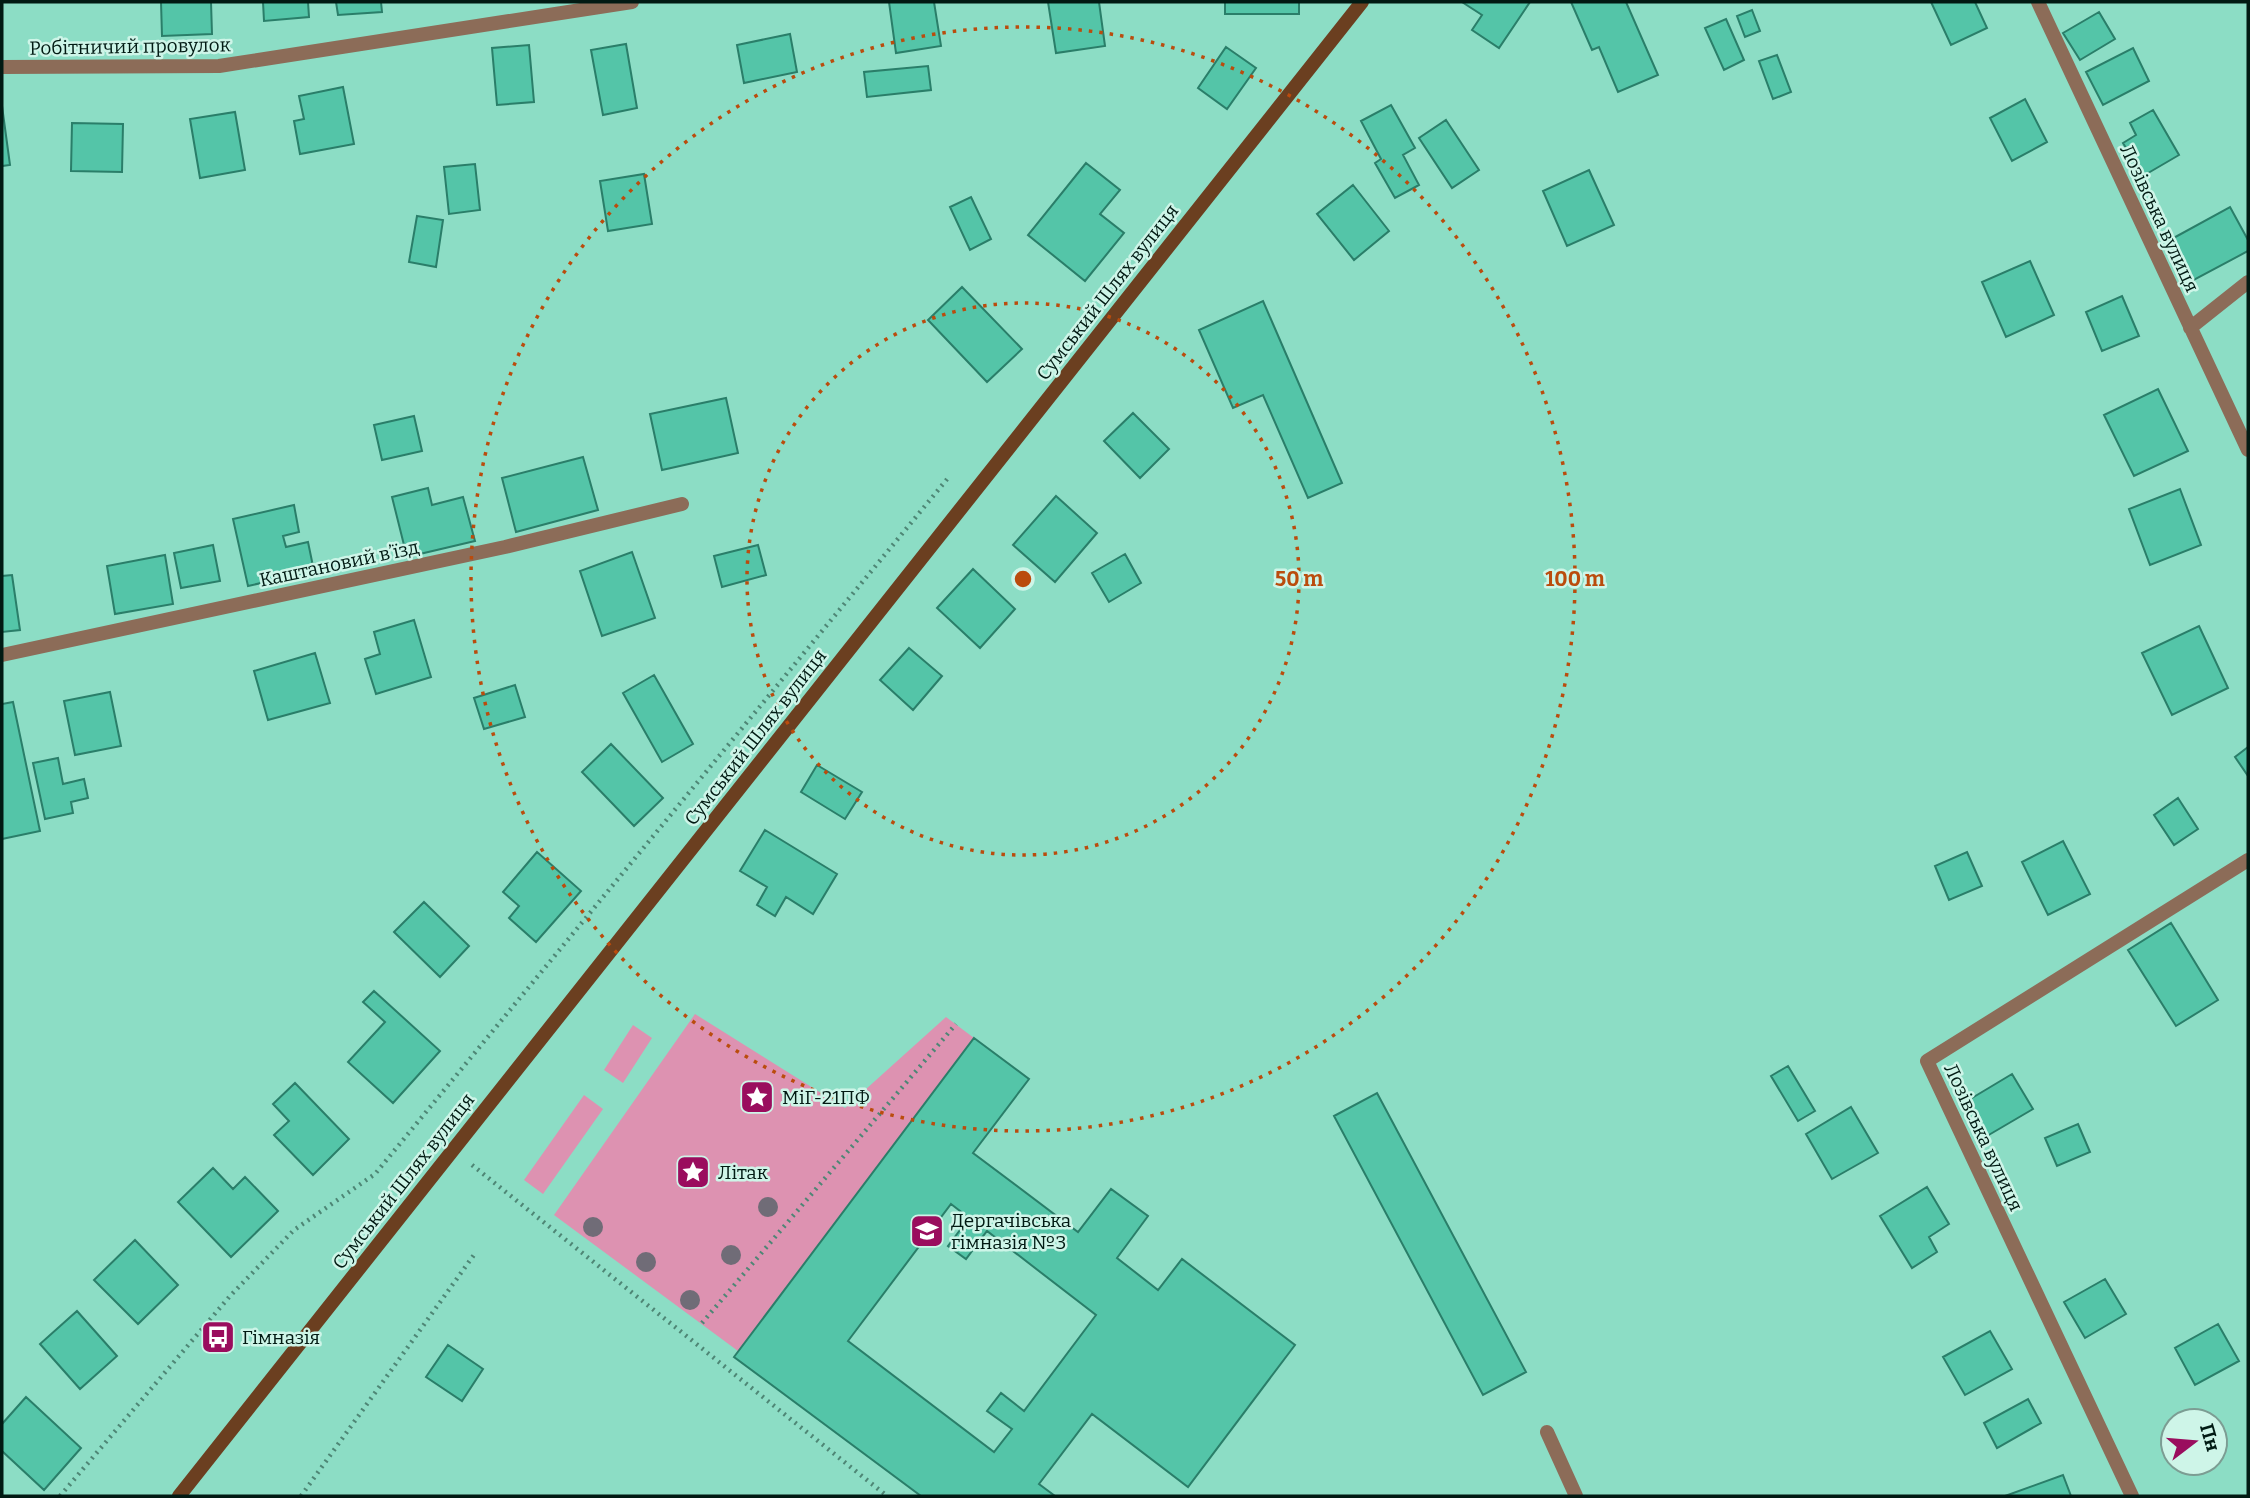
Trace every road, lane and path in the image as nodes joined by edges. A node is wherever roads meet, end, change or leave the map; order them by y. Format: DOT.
graph roads {
  1 [pos="632,2"];
  2 [pos="1362,2"];
  3 [pos="2038,2"];
  4 [pos="2,67"];
  5 [pos="2248,282"];
  6 [pos="2190,328"];
  7 [pos="2248,450"];
  8 [pos="951,474"];
  9 [pos="682,504"];
  10 [pos="2,655"];
  11 [pos="2248,860"];
  12 [pos="956,1024"];
  13 [pos="453,1149"];
  14 [pos="476,1252"];
  15 [pos="702,1324"];
  16 [pos="1547,1432"];
  17 [pos="60,1496"];
  18 [pos="179,1496"];
  19 [pos="300,1496"];
  20 [pos="887,1496"];
  21 [pos="1576,1496"];
  22 [pos="2132,1496"];
  1 -- 4 [label="street, Робітничий провулок"];
  2 -- 13 [label="main road, Сумський Шлях вулиця"];
  3 -- 6 [label="street, Лозівська вулиця"];
  5 -- 6 [label="street"];
  6 -- 7 [label="street, Лозівська вулиця"];
  8 -- 17 [label="path"];
  9 -- 10 [label="street, Каштановий в’їзд"];
  11 -- 22 [label="street, Лозівська вулиця"];
  12 -- 15 [label="path"];
  13 -- 18 [label="main road, Сумський Шлях вулиця"];
  13 -- 20 [label="path"];
  14 -- 19 [label="path"];
  16 -- 21 [label="street"];
}
